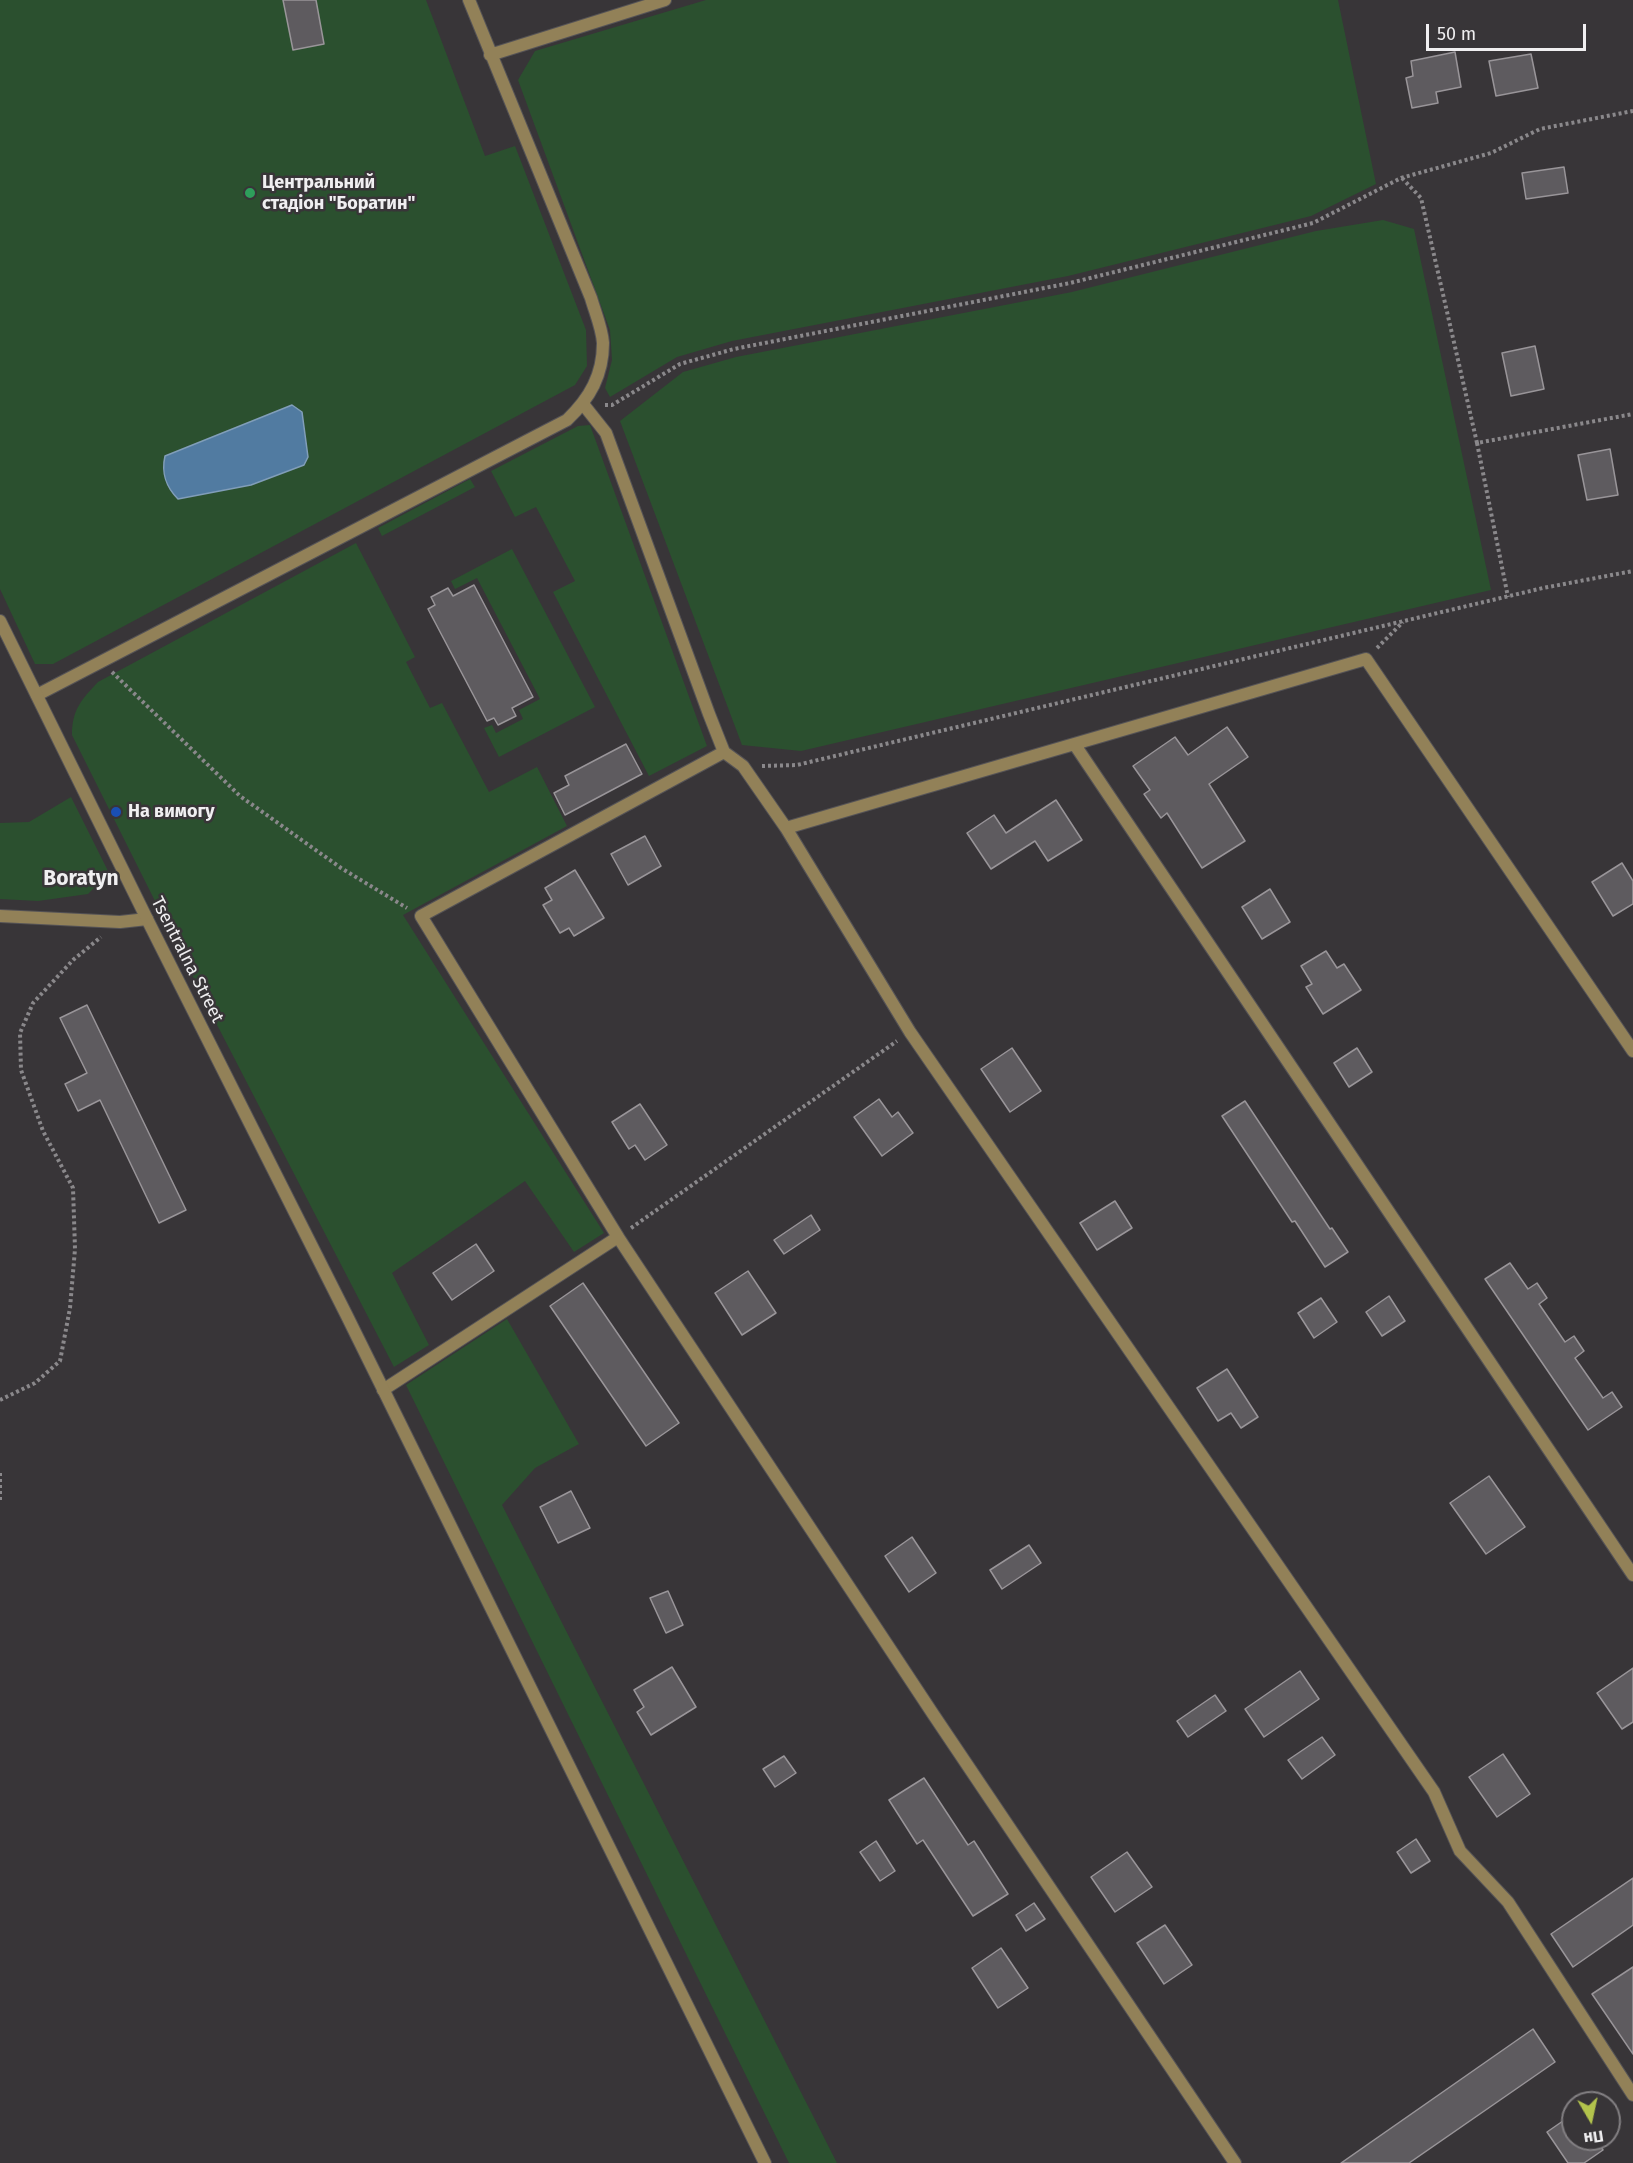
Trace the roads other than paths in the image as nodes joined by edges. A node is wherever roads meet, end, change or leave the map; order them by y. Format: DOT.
graph roads {
  1 [pos="469,0"];
  2 [pos="665,0"];
  3 [pos="490,55"];
  4 [pos="583,404"];
  5 [pos="0,621"];
  6 [pos="37,695"];
  7 [pos="1075,745"];
  8 [pos="724,752"];
  9 [pos="786,828"];
  10 [pos="0,916"];
  11 [pos="147,919"];
  12 [pos="1633,1051"];
  13 [pos="618,1237"];
  14 [pos="383,1390"];
  15 [pos="1633,1575"];
  16 [pos="1633,2095"];
  17 [pos="765,2163"];
  18 [pos="1235,2163"];
  1 -- 3 [label="street"];
  2 -- 3 [label="street"];
  3 -- 4 [label="street"];
  4 -- 6 [label="street"];
  4 -- 8 [label="street"];
  5 -- 6 [label="street, Tsentralna Street"];
  6 -- 11 [label="street, Tsentralna Street"];
  7 -- 9 [label="street"];
  7 -- 12 [label="street"];
  7 -- 15 [label="street"];
  8 -- 9 [label="street"];
  8 -- 13 [label="street"];
  9 -- 16 [label="street"];
  10 -- 11 [label="street"];
  11 -- 14 [label="street, Tsentralna Street"];
  13 -- 14 [label="street"];
  13 -- 18 [label="street"];
  14 -- 17 [label="street, Tsentralna Street"];
}
